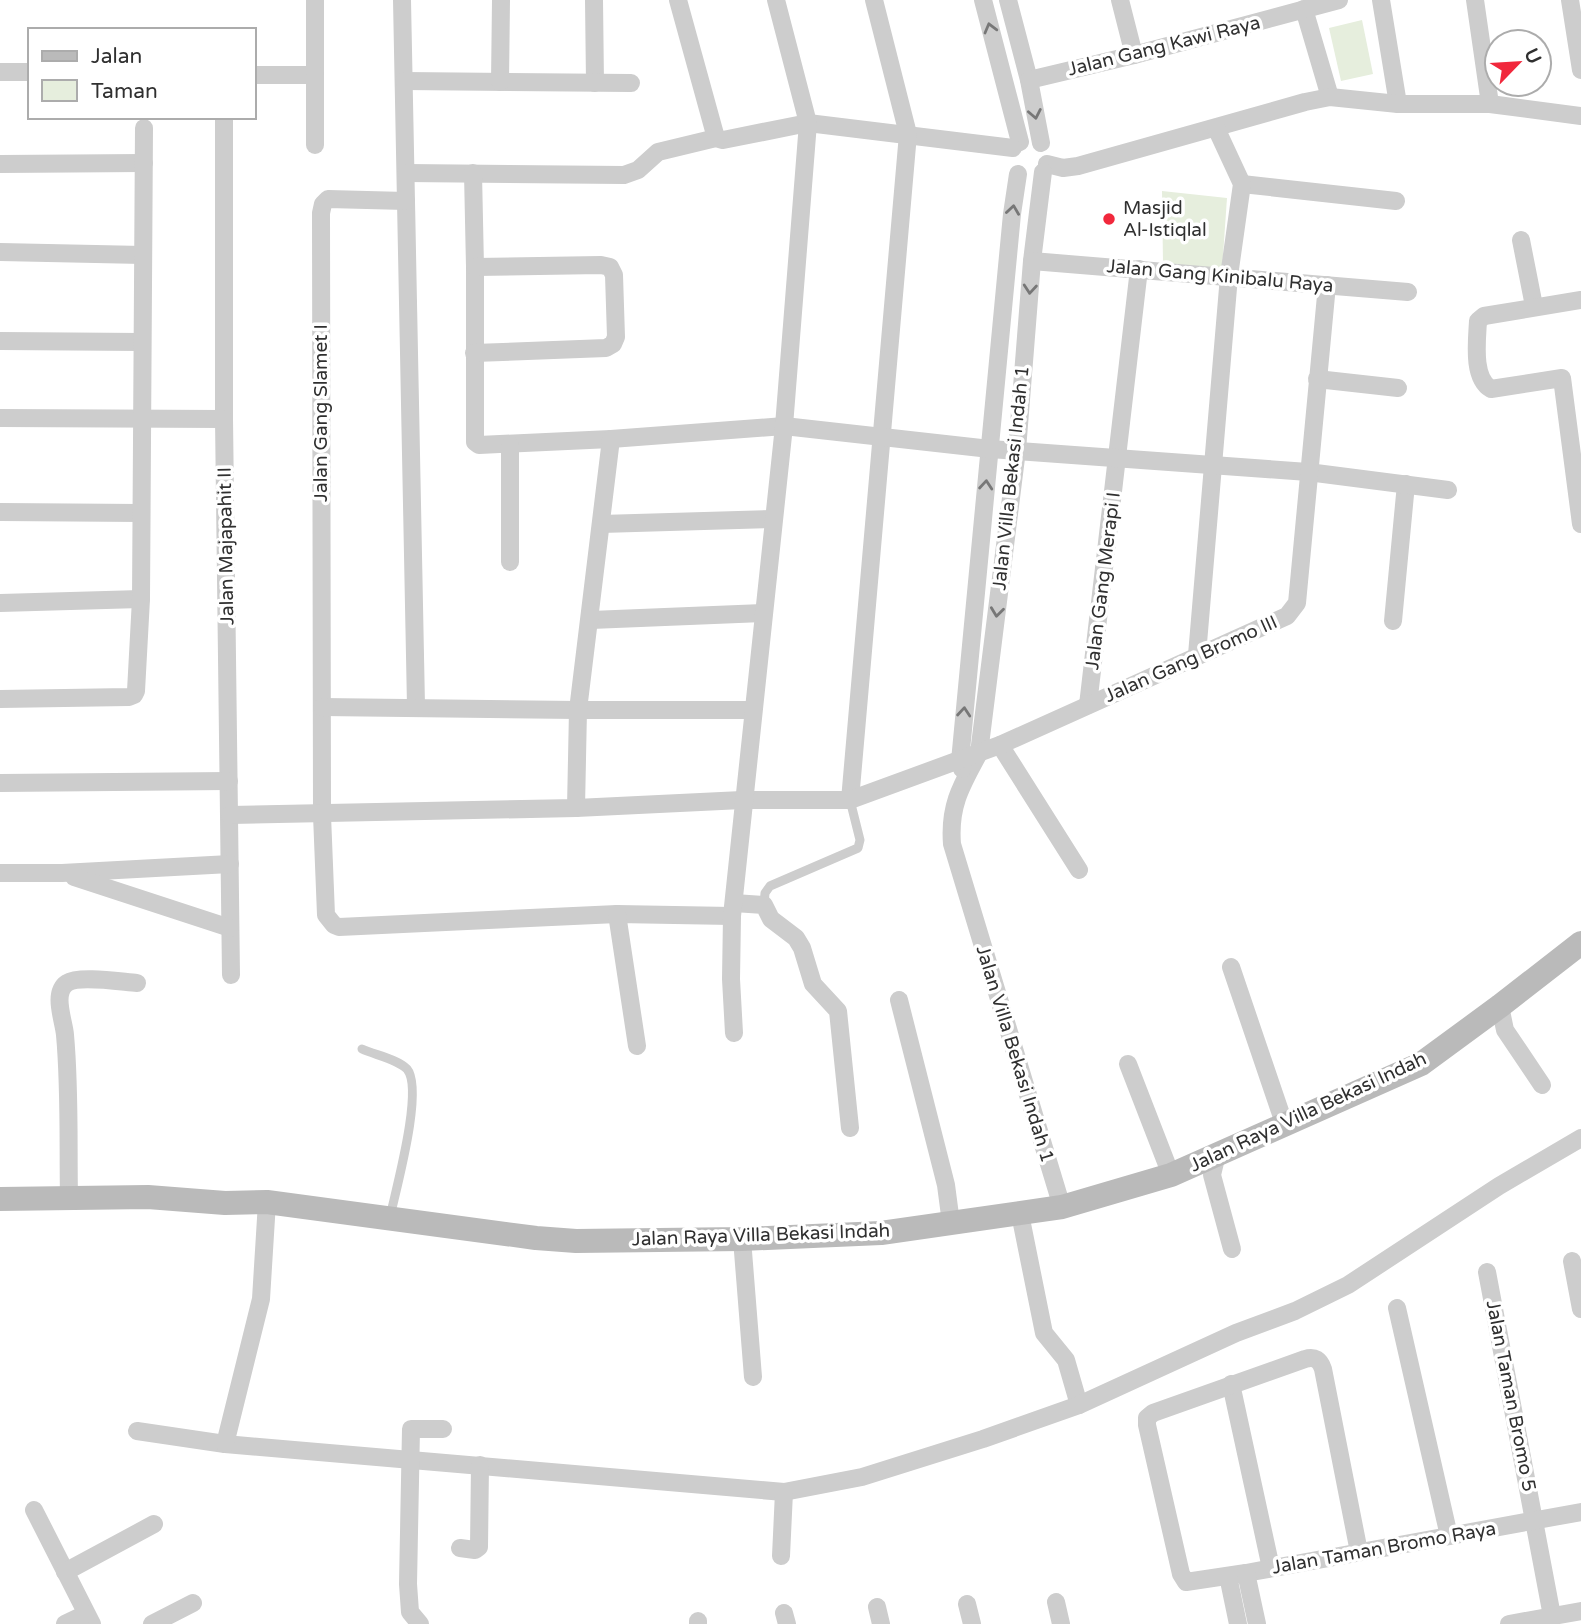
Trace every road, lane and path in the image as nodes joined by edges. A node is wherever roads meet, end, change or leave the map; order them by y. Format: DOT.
graph roads {
  1 [pos="315,0"];
  2 [pos="402,0"];
  3 [pos="501,0"];
  4 [pos="594,0"];
  5 [pos="678,0"];
  6 [pos="776,0"];
  7 [pos="874,0"];
  8 [pos="983,0"];
  9 [pos="1008,0"];
  10 [pos="1120,0"];
  11 [pos="1339,0"];
  12 [pos="1381,0"];
  13 [pos="1475,0"];
  14 [pos="1570,0"];
  15 [pos="1304,9"];
  16 [pos="1134,55"];
  17 [pos="1581,70"];
  18 [pos="0,72"];
  19 [pos="28,72"];
  20 [pos="256,75"];
  21 [pos="315,75"];
  22 [pos="1028,80"];
  23 [pos="404,82"];
  24 [pos="500,82"];
  25 [pos="595,83"];
  26 [pos="631,83"];
  27 [pos="1330,97"];
  28 [pos="1398,104"];
  29 [pos="1490,104"];
  30 [pos="1581,116"];
  31 [pos="224,119"];
  32 [pos="808,123"];
  33 [pos="144,128"];
  34 [pos="1216,128"];
  35 [pos="908,134"];
  36 [pos="716,138"];
  37 [pos="1041,143"];
  38 [pos="315,145"];
  39 [pos="1016,145"];
  40 [pos="144,163"];
  41 [pos="0,164"];
  42 [pos="1045,168"];
  43 [pos="406,173"];
  44 [pos="473,173"];
  45 [pos="1018,174"];
  46 [pos="1242,184"];
  47 [pos="406,201"];
  48 [pos="1396,201"];
  49 [pos="1521,240"];
  50 [pos="0,252"];
  51 [pos="143,255"];
  52 [pos="1032,261"];
  53 [pos="475,267"];
  54 [pos="1139,269"];
  55 [pos="1229,276"];
  56 [pos="1327,285"];
  57 [pos="1408,292"];
  58 [pos="1581,300"];
  59 [pos="1534,306"];
  60 [pos="0,341"];
  61 [pos="142,342"];
  62 [pos="474,353"];
  63 [pos="1581,375"];
  64 [pos="1562,378"];
  65 [pos="1318,379"];
  66 [pos="1398,388"];
  67 [pos="0,418"];
  68 [pos="142,418"];
  69 [pos="225,419"];
  70 [pos="784,426"];
  71 [pos="883,436"];
  72 [pos="611,439"];
  73 [pos="510,445"];
  74 [pos="990,449"];
  75 [pos="1017,450"];
  76 [pos="1117,457"];
  77 [pos="1212,464"];
  78 [pos="1308,472"];
  79 [pos="1406,484"];
  80 [pos="1448,490"];
  81 [pos="0,512"];
  82 [pos="141,513"];
  83 [pos="773,519"];
  84 [pos="601,524"];
  85 [pos="1581,524"];
  86 [pos="510,562"];
  87 [pos="141,599"];
  88 [pos="0,603"];
  89 [pos="763,612"];
  90 [pos="591,620"];
  91 [pos="1393,621"];
  92 [pos="1197,655"];
  93 [pos="0,699"];
  94 [pos="1088,705"];
  95 [pos="416,706"];
  96 [pos="322,707"];
  97 [pos="578,710"];
  98 [pos="752,710"];
  99 [pos="1000,745"];
  100 [pos="979,753"];
  101 [pos="960,761"];
  102 [pos="964,779"];
  103 [pos="229,781"];
  104 [pos="0,783"];
  105 [pos="743,800"];
  106 [pos="849,800"];
  107 [pos="576,808"];
  108 [pos="230,815"];
  109 [pos="322,815"];
  110 [pos="230,864"];
  111 [pos="153,868"];
  112 [pos="1079,870"];
  113 [pos="0,873"];
  114 [pos="62,873"];
  115 [pos="150,902"];
  116 [pos="764,905"];
  117 [pos="733,909"];
  118 [pos="617,915"];
  119 [pos="230,928"];
  120 [pos="1581,943"];
  121 [pos="1231,967"];
  122 [pos="231,975"];
  123 [pos="137,983"];
  124 [pos="898,1000"];
  125 [pos="1500,1006"];
  126 [pos="734,1033"];
  127 [pos="637,1046"];
  128 [pos="362,1049"];
  129 [pos="1128,1064"];
  130 [pos="1542,1085"];
  131 [pos="1285,1126"];
  132 [pos="850,1128"];
  133 [pos="1581,1138"];
  134 [pos="1217,1154"];
  135 [pos="1171,1175"];
  136 [pos="69,1198"];
  137 [pos="0,1199"];
  138 [pos="267,1202"];
  139 [pos="1062,1207"];
  140 [pos="1020,1214"];
  141 [pos="390,1217"];
  142 [pos="951,1223"];
  143 [pos="742,1239"];
  144 [pos="1232,1250"];
  145 [pos="1572,1261"];
  146 [pos="1487,1272"];
  147 [pos="1397,1308"];
  148 [pos="1581,1309"];
  149 [pos="753,1377"];
  150 [pos="1231,1384"];
  151 [pos="1079,1405"];
  152 [pos="443,1429"];
  153 [pos="137,1431"];
  154 [pos="225,1444"];
  155 [pos="411,1458"];
  156 [pos="480,1465"];
  157 [pos="784,1492"];
  158 [pos="34,1510"];
  159 [pos="1581,1512"];
  160 [pos="1534,1520"];
  161 [pos="153,1524"];
  162 [pos="1449,1536"];
  163 [pos="460,1548"];
  164 [pos="1359,1552"];
  165 [pos="781,1556"];
  166 [pos="1271,1569"];
  167 [pos="65,1572"];
  168 [pos="1237,1574"];
  169 [pos="1056,1602"];
  170 [pos="193,1603"];
  171 [pos="967,1604"];
  172 [pos="1581,1611"];
  173 [pos="1552,1616"];
  174 [pos="89,1619"];
  175 [pos="65,1624"];
  176 [pos="152,1624"];
  177 [pos="420,1624"];
  178 [pos="972,1624"];
  179 [pos="1061,1624"];
  180 [pos="1238,1624"];
  181 [pos="1257,1624"];
  182 [pos="1509,1624"];
  1 -- 21 [label="street"];
  2 -- 23 [label="street"];
  3 -- 24 [label="street"];
  4 -- 25 [label="street"];
  5 -- 36 [label="street"];
  6 -- 32 [label="street"];
  7 -- 35 [label="street"];
  39 -- 8 [label="street, one-way"];
  9 -- 22 [label="street"];
  10 -- 16 [label="street"];
  11 -- 15 [label="street, Jalan Gang Kawi Raya"];
  12 -- 28 [label="street"];
  13 -- 29 [label="street"];
  14 -- 17 [label="street"];
  15 -- 16 [label="street, Jalan Gang Kawi Raya"];
  15 -- 27 [label="street"];
  16 -- 22 [label="street, Jalan Gang Kawi Raya"];
  18 -- 19 [label="street"];
  20 -- 21 [label="street"];
  21 -- 38 [label="street"];
  22 -- 37 [label="street, one-way"];
  23 -- 24 [label="street"];
  23 -- 43 [label="street"];
  24 -- 25 [label="street"];
  25 -- 26 [label="street"];
  27 -- 28 [label="street"];
  27 -- 34 [label="street"];
  28 -- 29 [label="street"];
  29 -- 30 [label="street"];
  31 -- 69 [label="street, Jalan Majapahit II"];
  32 -- 35 [label="street"];
  32 -- 36 [label="street"];
  32 -- 70 [label="street"];
  33 -- 40 [label="street"];
  34 -- 42 [label="street"];
  34 -- 46 [label="street"];
  35 -- 39 [label="street"];
  35 -- 71 [label="street"];
  36 -- 44 [label="street"];
  37 -- 39 [label="street"];
  37 -- 42 [label="street"];
  39 -- 45 [label="street"];
  40 -- 41 [label="street"];
  40 -- 51 [label="street"];
  42 -- 45 [label="street"];
  42 -- 52 [label="street, Jalan Villa Bekasi Indah 1"];
  43 -- 44 [label="street"];
  43 -- 47 [label="street"];
  44 -- 53 [label="street"];
  74 -- 45 [label="street, Jalan Villa Bekasi Indah 1, one-way"];
  46 -- 48 [label="street"];
  46 -- 55 [label="street"];
  47 -- 95 [label="street"];
  47 -- 96 [label="street, Jalan Gang Slamet I"];
  49 -- 59 [label="street"];
  50 -- 51 [label="street"];
  51 -- 61 [label="street"];
  52 -- 54 [label="street, Jalan Gang Kinibalu Raya"];
  52 -- 75 [label="street, Jalan Villa Bekasi Indah 1, one-way"];
  53 -- 62 [label="street"];
  53 -- 62 [label="street"];
  54 -- 55 [label="street, Jalan Gang Kinibalu Raya"];
  54 -- 76 [label="street, Jalan Gang Merapi I"];
  55 -- 56 [label="street, Jalan Gang Kinibalu Raya"];
  55 -- 77 [label="street"];
  56 -- 57 [label="street, Jalan Gang Kinibalu Raya"];
  56 -- 65 [label="street, Jalan Gang Bromo III"];
  58 -- 59 [label="street"];
  59 -- 64 [label="street"];
  60 -- 61 [label="street"];
  61 -- 68 [label="street"];
  62 -- 73 [label="street"];
  63 -- 64 [label="street"];
  64 -- 85 [label="street"];
  65 -- 66 [label="street"];
  65 -- 78 [label="street, Jalan Gang Bromo III"];
  67 -- 68 [label="street"];
  68 -- 69 [label="street"];
  68 -- 82 [label="street"];
  69 -- 103 [label="street, Jalan Majapahit II"];
  70 -- 71 [label="street"];
  70 -- 72 [label="street"];
  70 -- 83 [label="street"];
  71 -- 74 [label="street"];
  71 -- 106 [label="street"];
  72 -- 73 [label="street"];
  72 -- 84 [label="street"];
  73 -- 86 [label="street"];
  74 -- 75 [label="street"];
  101 -- 74 [label="street, Jalan Villa Bekasi Indah 1, one-way"];
  75 -- 76 [label="street"];
  75 -- 100 [label="street, Jalan Villa Bekasi Indah 1, one-way"];
  76 -- 77 [label="street"];
  76 -- 94 [label="street, Jalan Gang Merapi I"];
  77 -- 78 [label="street"];
  77 -- 92 [label="street"];
  78 -- 79 [label="street"];
  78 -- 92 [label="street, Jalan Gang Bromo III"];
  79 -- 80 [label="street"];
  79 -- 91 [label="street"];
  81 -- 82 [label="street"];
  82 -- 87 [label="street"];
  83 -- 84 [label="street"];
  83 -- 89 [label="street"];
  84 -- 90 [label="street"];
  87 -- 88 [label="street"];
  87 -- 93 [label="street"];
  89 -- 90 [label="street"];
  89 -- 98 [label="street"];
  90 -- 97 [label="street"];
  92 -- 94 [label="street, Jalan Gang Bromo III"];
  94 -- 99 [label="street, Jalan Gang Bromo III"];
  95 -- 96 [label="street"];
  95 -- 97 [label="street"];
  96 -- 109 [label="street, Jalan Gang Slamet I"];
  97 -- 98 [label="street"];
  97 -- 107 [label="street"];
  98 -- 105 [label="street"];
  99 -- 100 [label="street, Jalan Gang Bromo III"];
  99 -- 112 [label="street"];
  100 -- 101 [label="street, Jalan Gang Bromo III"];
  100 -- 102 [label="street, Jalan Villa Bekasi Indah 1"];
  101 -- 102 [label="street, Jalan Villa Bekasi Indah 1"];
  101 -- 106 [label="street, Jalan Gang Bromo III"];
  102 -- 139 [label="street, Jalan Villa Bekasi Indah 1"];
  103 -- 104 [label="street"];
  103 -- 108 [label="street, Jalan Majapahit II"];
  105 -- 106 [label="street, Jalan Gang Bromo III"];
  105 -- 107 [label="street, Jalan Gang Bromo III"];
  105 -- 117 [label="street"];
  106 -- 116 [label="lane"];
  107 -- 109 [label="street, Jalan Gang Bromo III"];
  108 -- 109 [label="street, Jalan Gang Bromo III"];
  108 -- 110 [label="street, Jalan Majapahit II"];
  109 -- 118 [label="street, Jalan Gang Slamet I"];
  110 -- 111 [label="street"];
  110 -- 119 [label="street, Jalan Majapahit II"];
  111 -- 114 [label="street"];
  111 -- 115 [label="street"];
  113 -- 114 [label="street"];
  114 -- 115 [label="street"];
  115 -- 119 [label="street"];
  116 -- 117 [label="street"];
  116 -- 132 [label="street"];
  117 -- 118 [label="street"];
  117 -- 126 [label="street"];
  118 -- 127 [label="street"];
  119 -- 122 [label="street, Jalan Majapahit II"];
  120 -- 125 [label="main road, Jalan Raya Villa Bekasi Indah"];
  121 -- 131 [label="street"];
  123 -- 136 [label="street"];
  124 -- 142 [label="street"];
  125 -- 130 [label="street"];
  125 -- 131 [label="main road, Jalan Raya Villa Bekasi Indah"];
  128 -- 141 [label="lane"];
  129 -- 135 [label="street"];
  131 -- 134 [label="main road, Jalan Raya Villa Bekasi Indah"];
  133 -- 151 [label="street"];
  134 -- 135 [label="main road, Jalan Raya Villa Bekasi Indah"];
  134 -- 144 [label="street"];
  135 -- 139 [label="main road, Jalan Raya Villa Bekasi Indah"];
  136 -- 137 [label="main road, Jalan Raya Villa Bekasi Indah"];
  136 -- 138 [label="main road, Jalan Raya Villa Bekasi Indah"];
  138 -- 141 [label="main road, Jalan Raya Villa Bekasi Indah"];
  138 -- 154 [label="street"];
  139 -- 140 [label="main road, Jalan Raya Villa Bekasi Indah"];
  140 -- 142 [label="main road, Jalan Raya Villa Bekasi Indah"];
  140 -- 151 [label="street"];
  141 -- 143 [label="main road, Jalan Raya Villa Bekasi Indah"];
  142 -- 143 [label="main road, Jalan Raya Villa Bekasi Indah"];
  143 -- 149 [label="street"];
  145 -- 148 [label="street"];
  146 -- 160 [label="street, Jalan Taman Bromo 5"];
  147 -- 162 [label="street"];
  150 -- 164 [label="street"];
  150 -- 166 [label="street"];
  150 -- 168 [label="street, Jalan Taman Bromo Raya"];
  151 -- 157 [label="street"];
  152 -- 155 [label="street"];
  153 -- 154 [label="street"];
  154 -- 155 [label="street"];
  155 -- 156 [label="street"];
  155 -- 177 [label="street"];
  156 -- 157 [label="street"];
  156 -- 163 [label="street"];
  157 -- 165 [label="street"];
  158 -- 167 [label="street"];
  159 -- 160 [label="street, Jalan Taman Bromo Raya"];
  160 -- 162 [label="street, Jalan Taman Bromo Raya"];
  160 -- 173 [label="street, Jalan Taman Bromo 5"];
  161 -- 167 [label="street"];
  162 -- 164 [label="street, Jalan Taman Bromo Raya"];
  164 -- 166 [label="street, Jalan Taman Bromo Raya"];
  166 -- 168 [label="street, Jalan Taman Bromo Raya"];
  167 -- 174 [label="street"];
  168 -- 180 [label="street"];
  168 -- 181 [label="street"];
  169 -- 179 [label="street"];
  170 -- 176 [label="street"];
  171 -- 178 [label="street"];
  172 -- 173 [label="street"];
  173 -- 182 [label="street"];
  174 -- 175 [label="street"];
}
